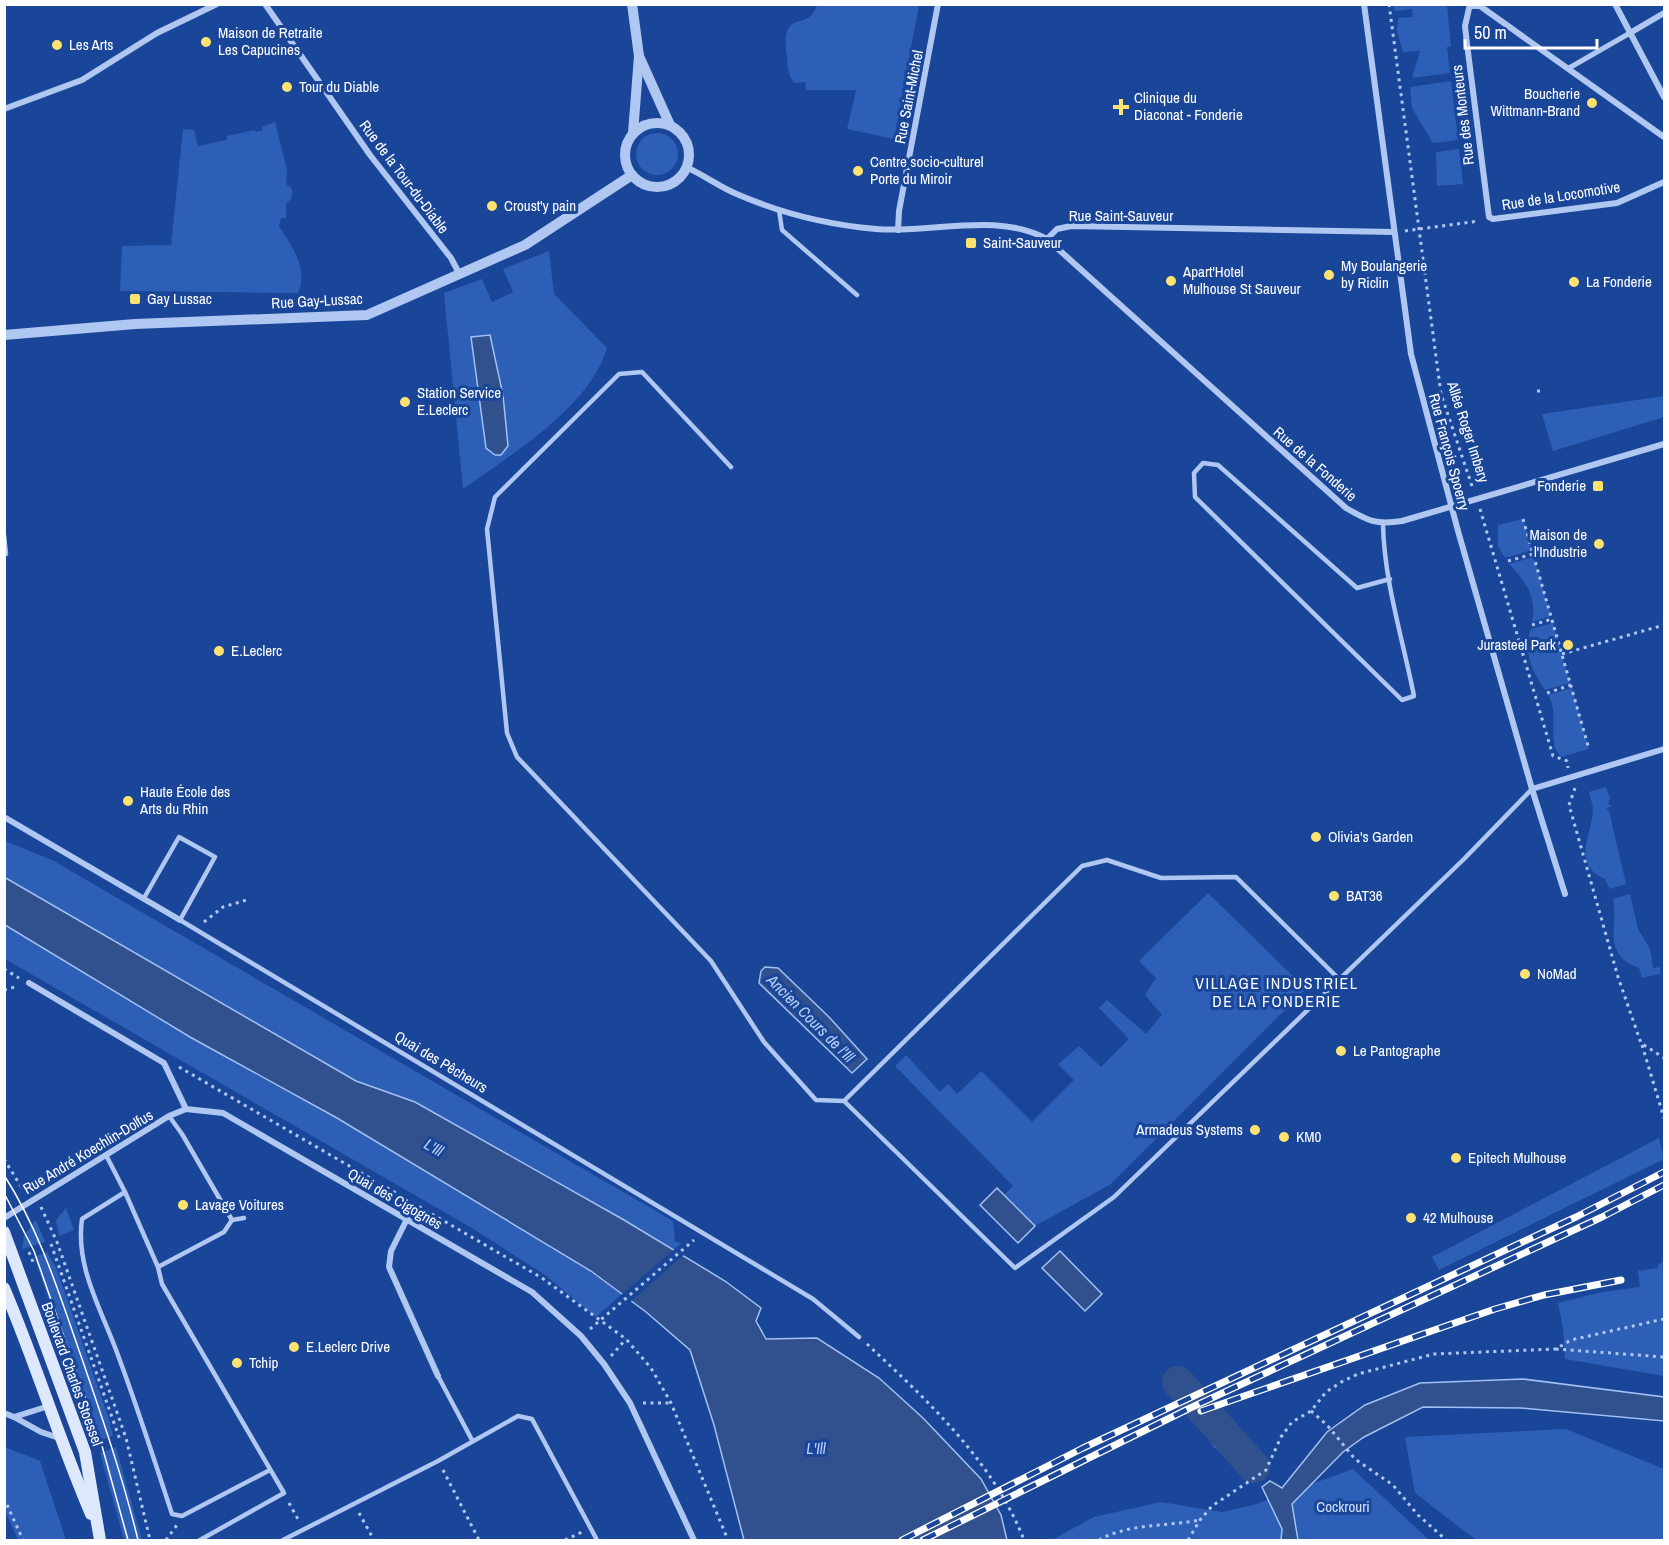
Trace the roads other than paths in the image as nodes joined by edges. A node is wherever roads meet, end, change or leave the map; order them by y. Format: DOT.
graph roads {
  1 [pos="218,4"];
  2 [pos="265,4"];
  3 [pos="632,4"];
  4 [pos="938,4"];
  5 [pos="1364,4"];
  6 [pos="1615,4"];
  7 [pos="1470,5"];
  8 [pos="1665,13"];
  9 [pos="1630,33"];
  10 [pos="639,56"];
  11 [pos="1569,68"];
  12 [pos="1665,97"];
  13 [pos="4,109"];
  14 [pos="670,125"];
  15 [pos="633,133"];
  16 [pos="1665,137"];
  17 [pos="686,166"];
  18 [pos="632,175"];
  19 [pos="1665,183"];
  20 [pos="779,209"];
  21 [pos="1493,219"];
  22 [pos="898,230"];
  23 [pos="1394,232"];
  24 [pos="1047,239"];
  25 [pos="460,276"];
  26 [pos="858,295"];
  27 [pos="4,336"];
  28 [pos="1665,444"];
  29 [pos="731,467"];
  30 [pos="1451,507"];
  31 [pos="1383,524"];
  32 [pos="4,535"];
  33 [pos="6,554"];
  34 [pos="1390,579"];
  35 [pos="1665,748"];
  36 [pos="1532,789"];
  37 [pos="4,817"];
  38 [pos="1565,894"];
  39 [pos="144,898"];
  40 [pos="180,920"];
  41 [pos="1339,980"];
  42 [pos="29,983"];
  43 [pos="844,1101"];
  44 [pos="186,1109"];
  45 [pos="169,1116"];
  46 [pos="107,1157"];
  47 [pos="125,1192"];
  48 [pos="4,1218"];
  49 [pos="244,1218"];
  50 [pos="232,1220"];
  51 [pos="407,1220"];
  52 [pos="4,1232"];
  53 [pos="158,1267"];
  54 [pos="4,1288"];
  55 [pos="859,1337"];
  56 [pos="438,1376"];
  57 [pos="50,1406"];
  58 [pos="4,1413"];
  59 [pos="14,1417"];
  60 [pos="60,1438"];
  61 [pos="472,1440"];
  62 [pos="270,1470"];
  63 [pos="99,1535"];
  64 [pos="200,1540"];
  65 [pos="283,1540"];
  66 [pos="597,1540"];
  67 [pos="694,1540"];
  1 -- 13 [label="street"];
  2 -- 25 [label="street, Rue de la Tour-du-Diable"];
  3 -- 10 [label="street"];
  4 -- 22 [label="street, Rue Saint-Michel"];
  5 -- 23 [label="street, Rue François Spoerry"];
  6 -- 9 [label="street"];
  7 -- 11 [label="street"];
  7 -- 21 [label="street, Rue des Monteurs"];
  8 -- 9 [label="street"];
  9 -- 11 [label="street"];
  9 -- 12 [label="street"];
  10 -- 14 [label="street"];
  10 -- 15 [label="street"];
  11 -- 16 [label="street"];
  14 -- 15 [label="street"];
  14 -- 17 [label="street"];
  15 -- 18 [label="street"];
  17 -- 18 [label="street"];
  17 -- 20 [label="street"];
  18 -- 25 [label="street, Rue Gay-Lussac"];
  19 -- 21 [label="street, Rue de la Locomotive"];
  20 -- 22 [label="street"];
  20 -- 26 [label="lane"];
  22 -- 24 [label="street"];
  23 -- 24 [label="street, Rue Saint-Sauveur"];
  23 -- 30 [label="street, Rue François Spoerry"];
  24 -- 31 [label="street, Rue de la Fonderie"];
  25 -- 27 [label="street, Rue Gay-Lussac"];
  28 -- 30 [label="street"];
  29 -- 43 [label="lane"];
  30 -- 31 [label="street"];
  30 -- 36 [label="street, Rue François Spoerry"];
  31 -- 34 [label="lane"];
  32 -- 33 [label="lane"];
  34 -- 34 [label="lane"];
  35 -- 36 [label="street"];
  36 -- 38 [label="street, Rue François Spoerry"];
  36 -- 41 [label="lane"];
  37 -- 39 [label="street, Quai des Pêcheurs"];
  39 -- 40 [label="street, Quai des Pêcheurs"];
  39 -- 40 [label="lane"];
  40 -- 55 [label="lane, Quai des Pêcheurs"];
  41 -- 43 [label="lane"];
  41 -- 43 [label="lane"];
  42 -- 44 [label="street"];
  44 -- 45 [label="street, Rue André Koechlin-Dolfus"];
  44 -- 51 [label="street, Quai des Cigognes"];
  45 -- 46 [label="street, Rue André Koechlin-Dolfus"];
  45 -- 50 [label="lane"];
  46 -- 47 [label="lane"];
  46 -- 48 [label="street, Rue André Koechlin-Dolfus"];
  47 -- 53 [label="lane"];
  47 -- 62 [label="lane"];
  49 -- 50 [label="lane"];
  50 -- 53 [label="lane"];
  51 -- 56 [label="street"];
  51 -- 67 [label="street, Quai des Cigognes"];
  52 -- 63 [label="main road, Boulevard Charles Stoessel"];
  53 -- 62 [label="lane"];
  54 -- 57 [label="main road, Boulevard Charles Stoessel"];
  56 -- 61 [label="lane"];
  57 -- 59 [label="street"];
  57 -- 60 [label="main road, Boulevard Charles Stoessel"];
  58 -- 59 [label="street"];
  59 -- 60 [label="street"];
  60 -- 63 [label="main road, Boulevard Charles Stoessel"];
  61 -- 65 [label="lane"];
  61 -- 66 [label="lane"];
  62 -- 64 [label="lane"];
}
